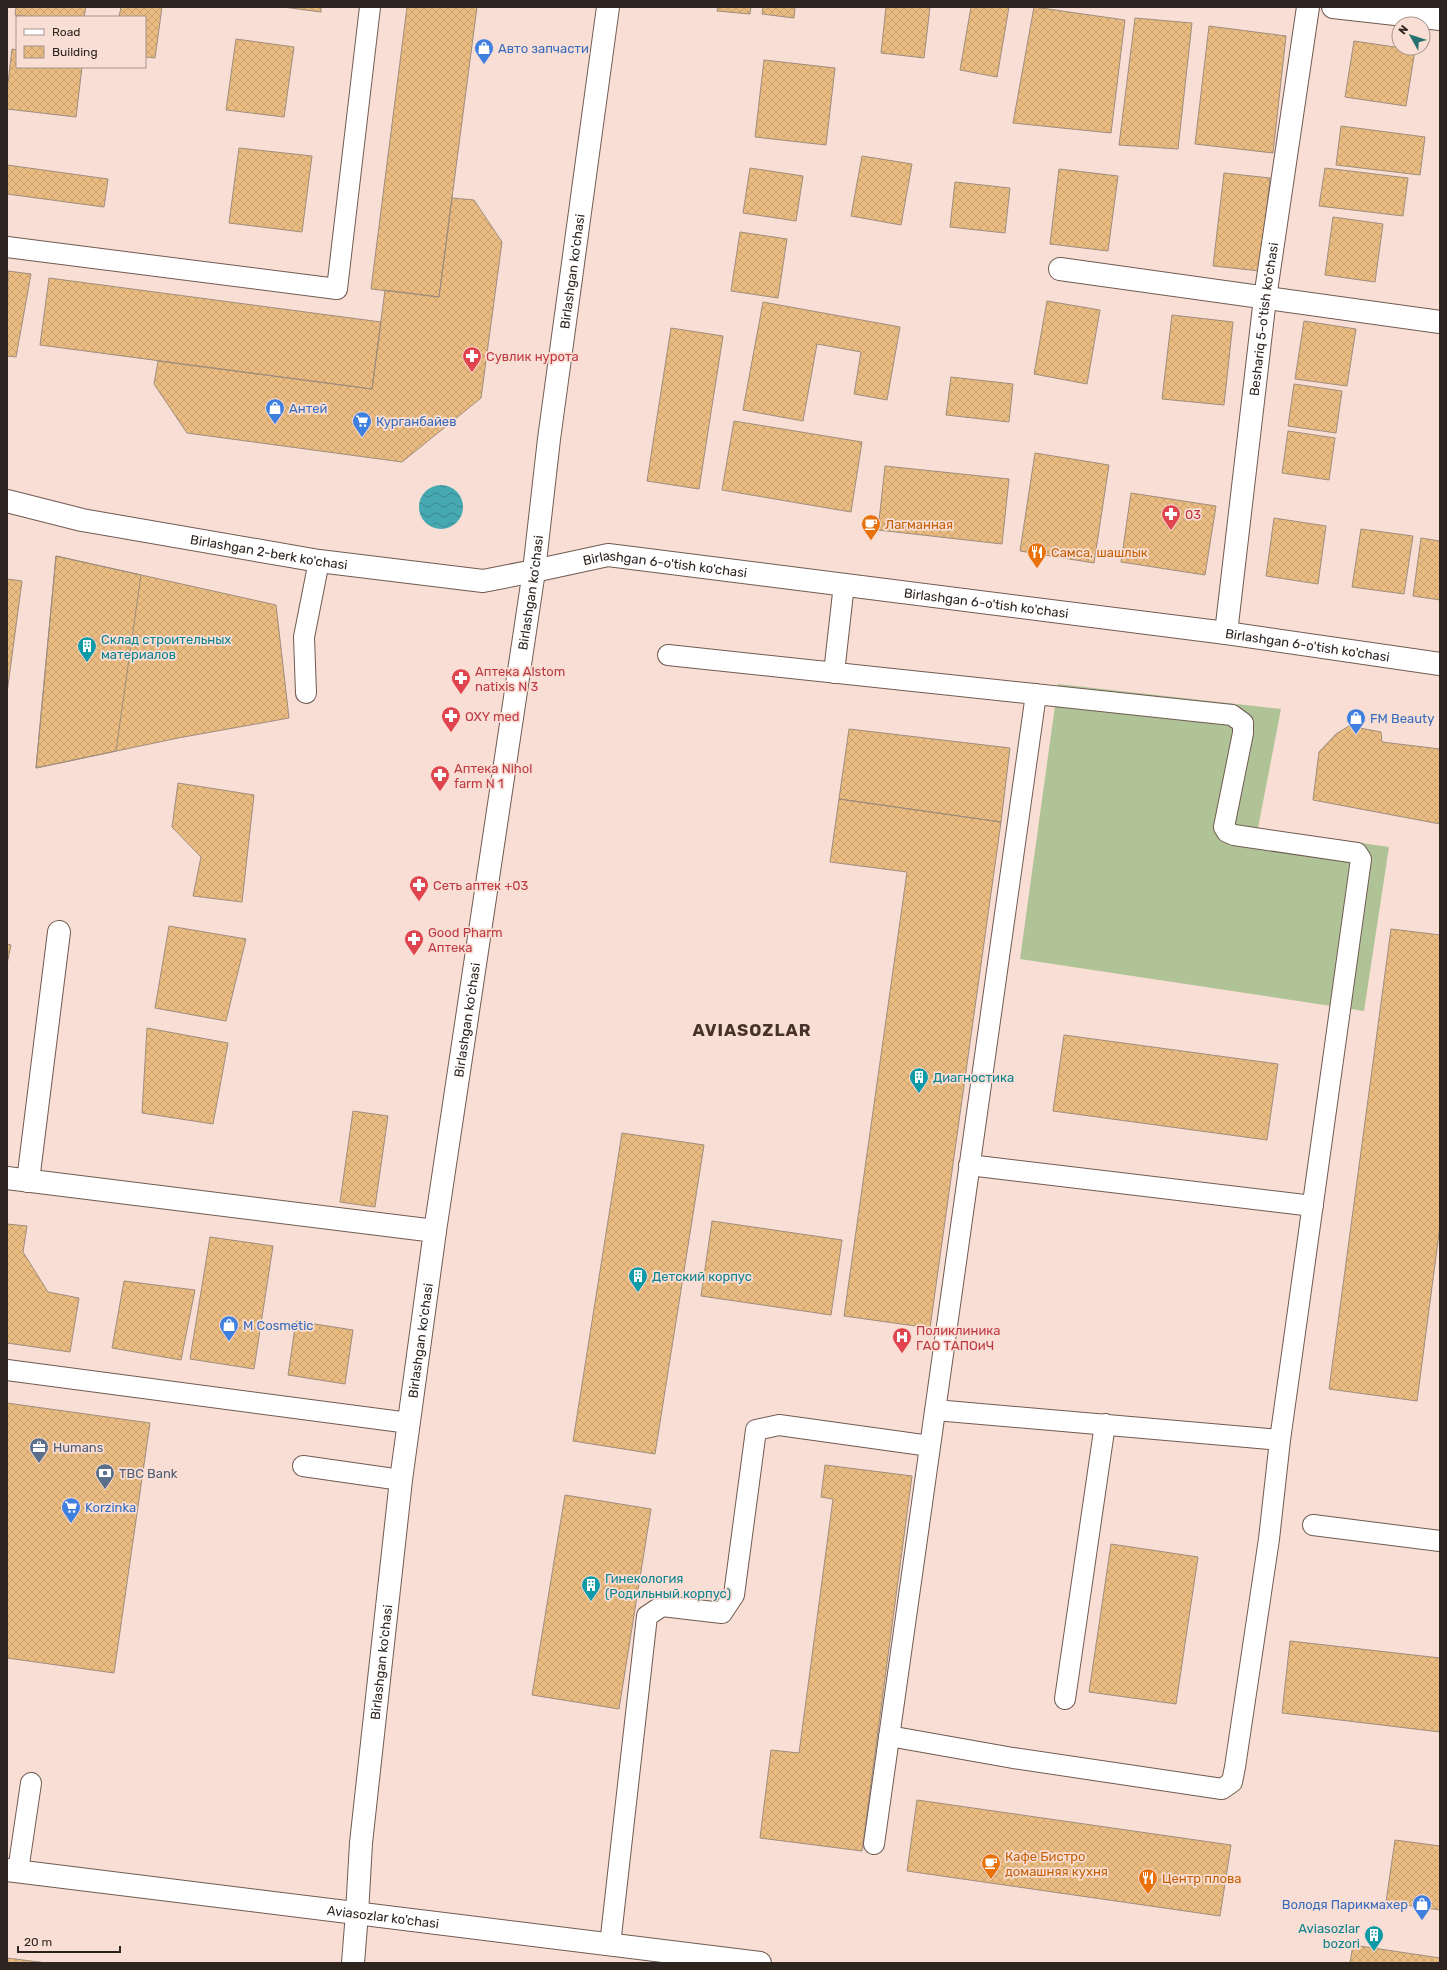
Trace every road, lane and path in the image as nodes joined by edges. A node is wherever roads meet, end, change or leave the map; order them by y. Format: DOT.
graph roads {
  1 [pos="370,7"];
  2 [pos="608,7"];
  3 [pos="1308,7"];
  4 [pos="1333,7"];
  5 [pos="1440,19"];
  6 [pos="7,247"];
  7 [pos="1060,269"];
  8 [pos="1265,298"];
  9 [pos="1440,322"];
  10 [pos="7,501"];
  11 [pos="319,561"];
  12 [pos="534,571"];
  13 [pos="844,584"];
  14 [pos="1226,633"];
  15 [pos="668,655"];
  16 [pos="1440,664"];
  17 [pos="834,673"];
  18 [pos="306,693"];
  19 [pos="1036,694"];
  20 [pos="59,932"];
  21 [pos="969,1165"];
  22 [pos="18,1180"];
  23 [pos="1313,1206"];
  24 [pos="435,1231"];
  25 [pos="7,1370"];
  26 [pos="935,1410"];
  27 [pos="409,1423"];
  28 [pos="1105,1424"];
  29 [pos="1280,1440"];
  30 [pos="930,1446"];
  31 [pos="303,1466"];
  32 [pos="402,1480"];
  33 [pos="1313,1525"];
  34 [pos="1439,1536"];
  35 [pos="1065,1699"];
  36 [pos="889,1736"];
  37 [pos="31,1783"];
  38 [pos="874,1844"];
  39 [pos="13,1870"];
  40 [pos="358,1913"];
  41 [pos="610,1945"];
  42 [pos="353,1963"];
  43 [pos="760,1963"];
  1 -- 6 [label="lane"];
  2 -- 12 [label="street, Birlashgan ko'chasi"];
  3 -- 8 [label="street, Beshariq 5-o'tish ko'chasi"];
  4 -- 5 [label="street"];
  7 -- 8 [label="street"];
  8 -- 9 [label="street"];
  8 -- 14 [label="street, Beshariq 5-o'tish ko'chasi"];
  10 -- 11 [label="street, Birlashgan 2-berk ko'chasi"];
  11 -- 12 [label="street, Birlashgan 2-berk ko'chasi"];
  11 -- 18 [label="lane"];
  12 -- 13 [label="street, Birlashgan 6-o'tish ko'chasi"];
  12 -- 24 [label="street, Birlashgan ko'chasi"];
  13 -- 14 [label="street, Birlashgan 6-o'tish ko'chasi"];
  13 -- 17 [label="lane"];
  14 -- 16 [label="street, Birlashgan 6-o'tish ko'chasi"];
  15 -- 17 [label="lane"];
  17 -- 19 [label="lane"];
  19 -- 21 [label="lane"];
  19 -- 23 [label="lane"];
  20 -- 22 [label="street"];
  21 -- 23 [label="lane"];
  21 -- 26 [label="lane"];
  22 -- 24 [label="street"];
  23 -- 29 [label="lane"];
  24 -- 27 [label="street, Birlashgan ko'chasi"];
  25 -- 27 [label="lane"];
  26 -- 28 [label="lane"];
  26 -- 30 [label="lane"];
  27 -- 32 [label="street, Birlashgan ko'chasi"];
  28 -- 29 [label="lane"];
  28 -- 35 [label="lane"];
  29 -- 36 [label="lane"];
  30 -- 36 [label="lane"];
  30 -- 41 [label="lane"];
  31 -- 32 [label="lane"];
  32 -- 40 [label="street, Birlashgan ko'chasi"];
  33 -- 34 [label="lane"];
  36 -- 38 [label="lane"];
  37 -- 39 [label="lane"];
  39 -- 40 [label="street, Aviasozlar ko'chasi"];
  40 -- 41 [label="street, Aviasozlar ko'chasi"];
  40 -- 42 [label="street, Birlashgan ko'chasi"];
  41 -- 43 [label="street, Aviasozlar ko'chasi"];
}
